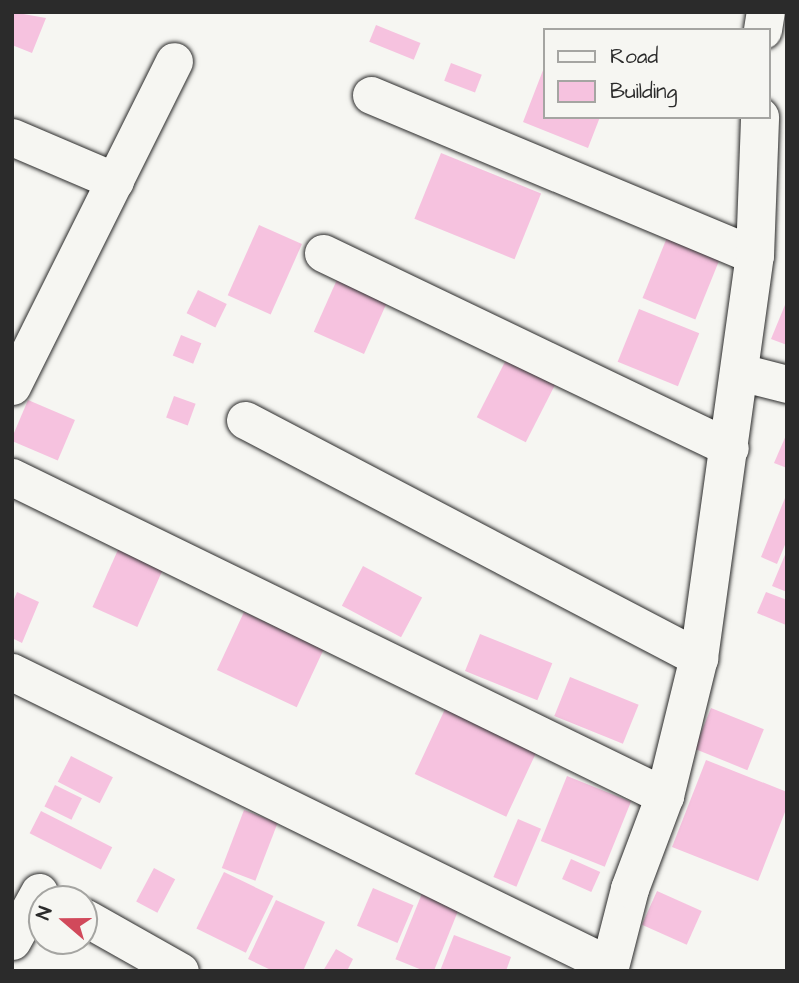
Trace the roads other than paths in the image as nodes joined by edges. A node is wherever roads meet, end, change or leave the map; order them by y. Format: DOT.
graph roads {
  1 [pos="174,61"];
  2 [pos="371,96"];
  3 [pos="761,119"];
  4 [pos="12,137"];
  5 [pos="115,181"];
  6 [pos="323,253"];
  7 [pos="755,256"];
  8 [pos="740,372"];
  9 [pos="787,384"];
  10 [pos="12,386"];
  11 [pos="245,420"];
  12 [pos="730,448"];
  13 [pos="12,477"];
  14 [pos="699,658"];
  15 [pos="12,672"];
  16 [pos="665,796"];
  17 [pos="28,903"];
  18 [pos="98,925"];
  19 [pos="12,941"];
  20 [pos="609,968"];
  21 [pos="180,971"];
  1 -- 5 [label="street"];
  2 -- 7 [label="street"];
  3 -- 7 [label="street"];
  4 -- 5 [label="street"];
  5 -- 10 [label="street"];
  6 -- 12 [label="street"];
  7 -- 8 [label="street"];
  8 -- 9 [label="street"];
  8 -- 12 [label="street"];
  11 -- 14 [label="street"];
  12 -- 14 [label="street"];
  13 -- 16 [label="street"];
  14 -- 16 [label="street"];
  15 -- 20 [label="street"];
  16 -- 20 [label="street"];
  17 -- 19 [label="street"];
  18 -- 21 [label="street"];
}
